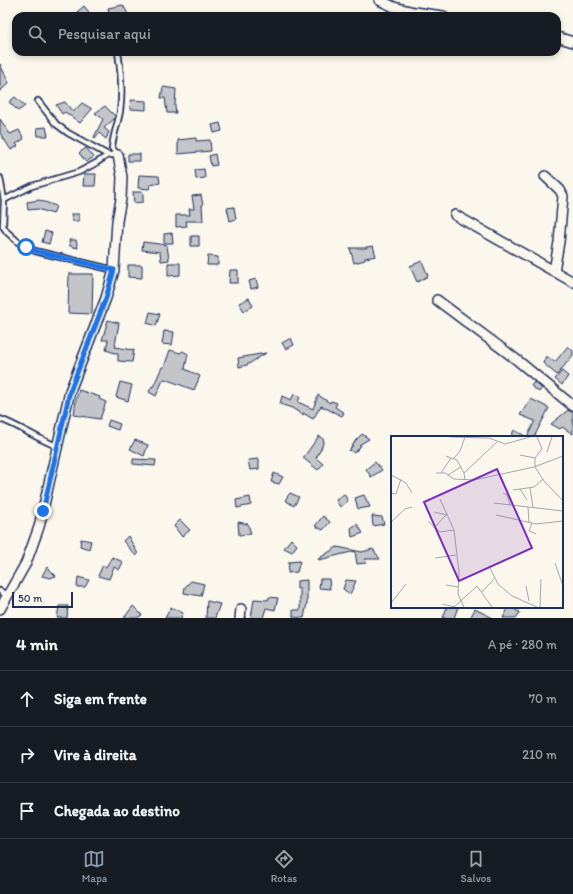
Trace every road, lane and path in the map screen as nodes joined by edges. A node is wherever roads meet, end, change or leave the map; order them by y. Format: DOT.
graph roads {
  1 [pos="379,0"];
  2 [pos="414,12"];
  3 [pos="561,38"];
  4 [pos="573,42"];
  5 [pos="119,56"];
  6 [pos="38,101"];
  7 [pos="108,155"];
  8 [pos="118,155"];
  9 [pos="545,176"];
  10 [pos="0,178"];
  11 [pos="4,200"];
  12 [pos="455,215"];
  13 [pos="114,270"];
  14 [pos="554,271"];
  15 [pos="573,282"];
  16 [pos="437,300"];
  17 [pos="573,406"];
  18 [pos="0,418"];
  19 [pos="57,446"];
  20 [pos="4,593"];
  21 [pos="0,609"];
  1 -- 2 [label="street"];
  3 -- 4 [label="street"];
  5 -- 8 [label="lane"];
  6 -- 7 [label="lane"];
  7 -- 8 [label="lane"];
  7 -- 11 [label="lane"];
  8 -- 13 [label="street"];
  9 -- 14 [label="street"];
  10 -- 11 [label="lane"];
  11 -- 13 [label="lane"];
  12 -- 14 [label="street"];
  13 -- 19 [label="street"];
  14 -- 15 [label="street"];
  16 -- 17 [label="street"];
  18 -- 19 [label="lane"];
  19 -- 20 [label="street"];
  20 -- 21 [label="street"];
}
